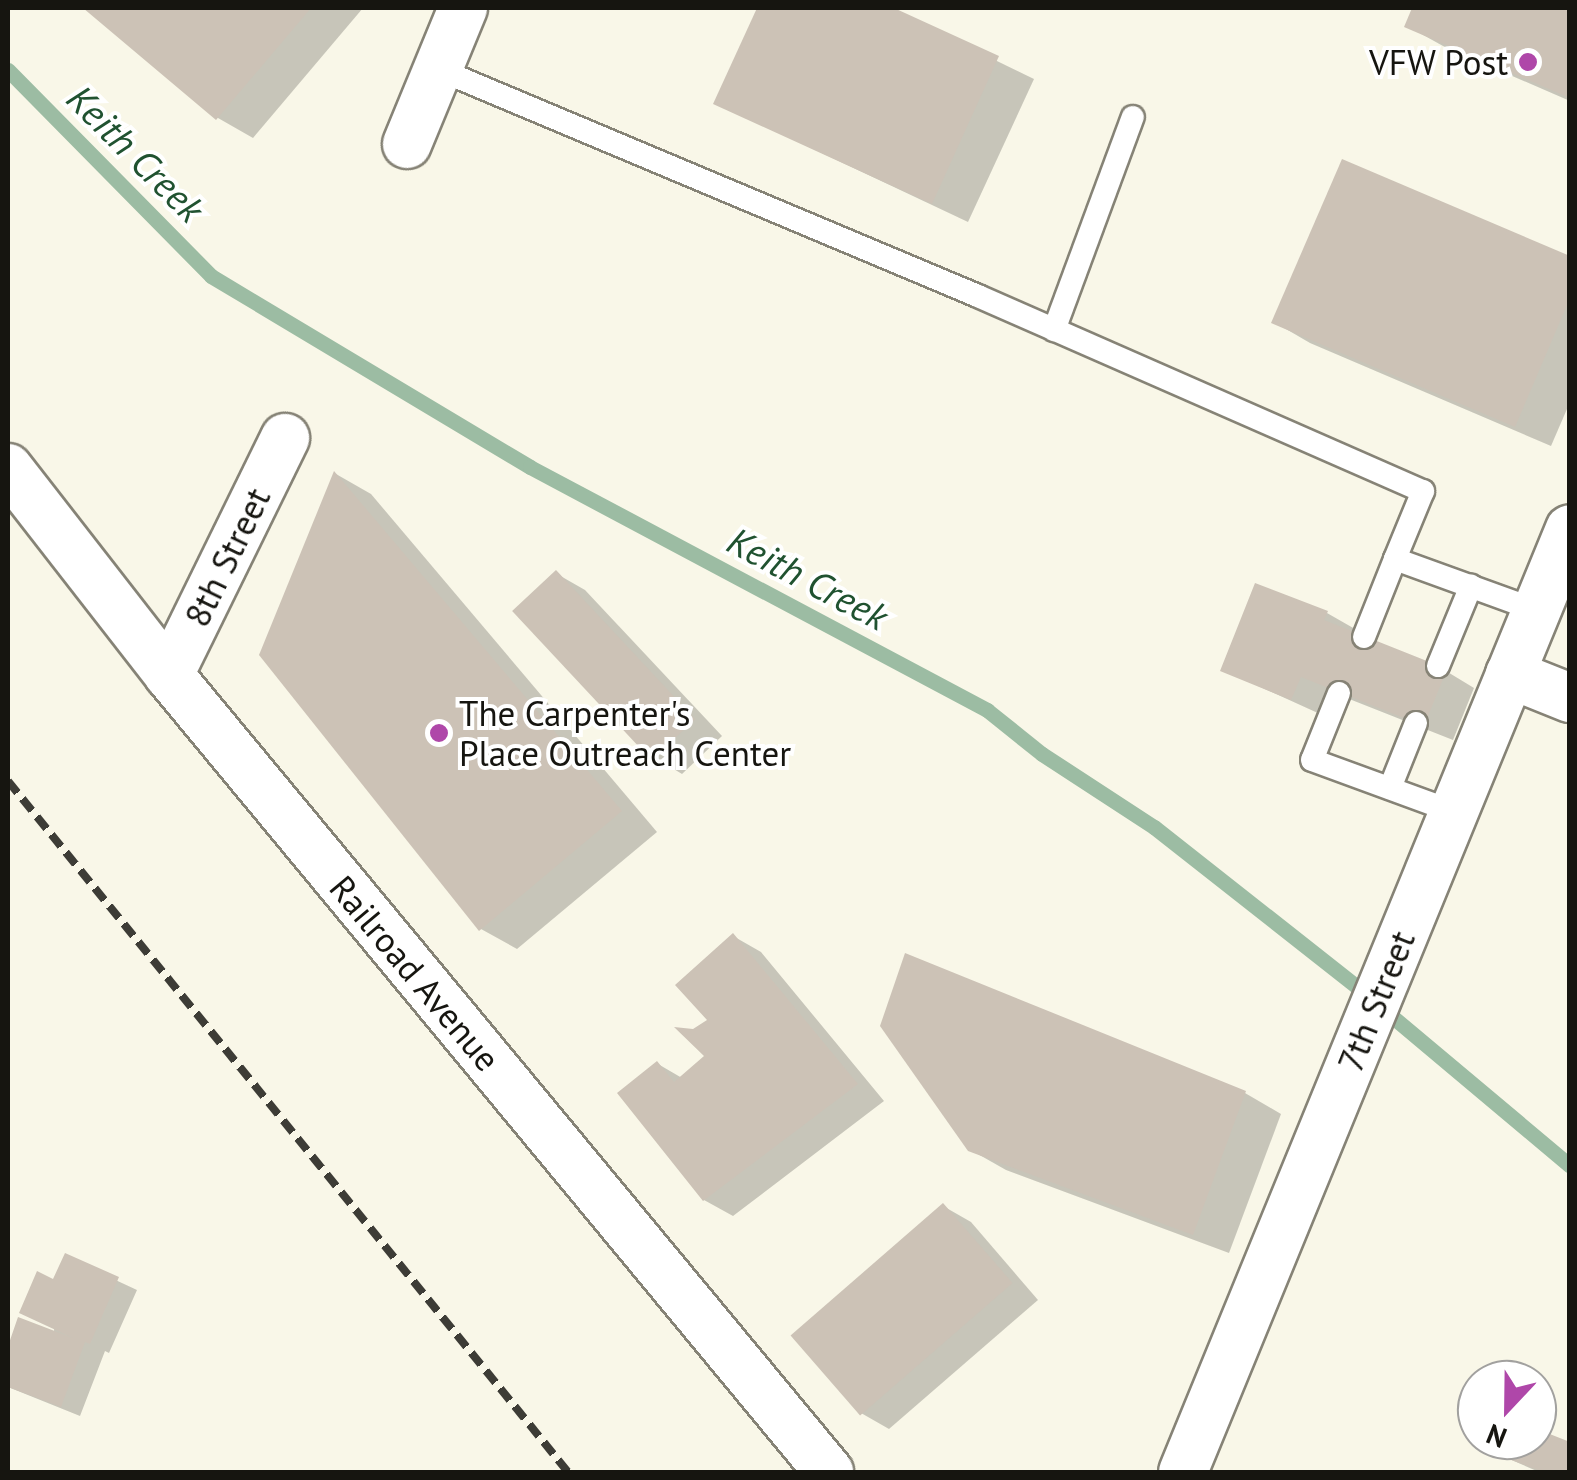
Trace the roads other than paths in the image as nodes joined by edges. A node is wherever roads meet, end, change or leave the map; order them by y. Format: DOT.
graph roads {
  1 [pos="463,8"];
  2 [pos="438,69"];
  3 [pos="1133,117"];
  4 [pos="407,144"];
  5 [pos="1054,330"];
  6 [pos="285,438"];
  7 [pos="8,468"];
  8 [pos="1570,529"];
  9 [pos="1396,558"];
  10 [pos="1471,586"];
  11 [pos="1536,610"];
  12 [pos="1364,636"];
  13 [pos="1438,666"];
  14 [pos="1510,674"];
  15 [pos="170,675"];
  16 [pos="1339,692"];
  17 [pos="1570,698"];
  18 [pos="1416,722"];
  19 [pos="1390,788"];
  20 [pos="1454,812"];
  21 [pos="829,1472"];
  22 [pos="1183,1472"];
  1 -- 2 [label="street"];
  2 -- 4 [label="street"];
  2 -- 5 [label="lane"];
  3 -- 5 [label="lane"];
  5 -- 9 [label="lane"];
  6 -- 15 [label="street, 8th Street"];
  7 -- 15 [label="street, Railroad Avenue"];
  8 -- 11 [label="street, 7th Street"];
  9 -- 10 [label="lane"];
  9 -- 12 [label="lane"];
  10 -- 11 [label="lane"];
  10 -- 13 [label="lane"];
  11 -- 14 [label="street, 7th Street"];
  14 -- 17 [label="street"];
  14 -- 20 [label="street, 7th Street"];
  15 -- 21 [label="street, Railroad Avenue"];
  16 -- 19 [label="lane"];
  18 -- 19 [label="lane"];
  19 -- 20 [label="lane"];
  20 -- 22 [label="street, 7th Street"];
}
